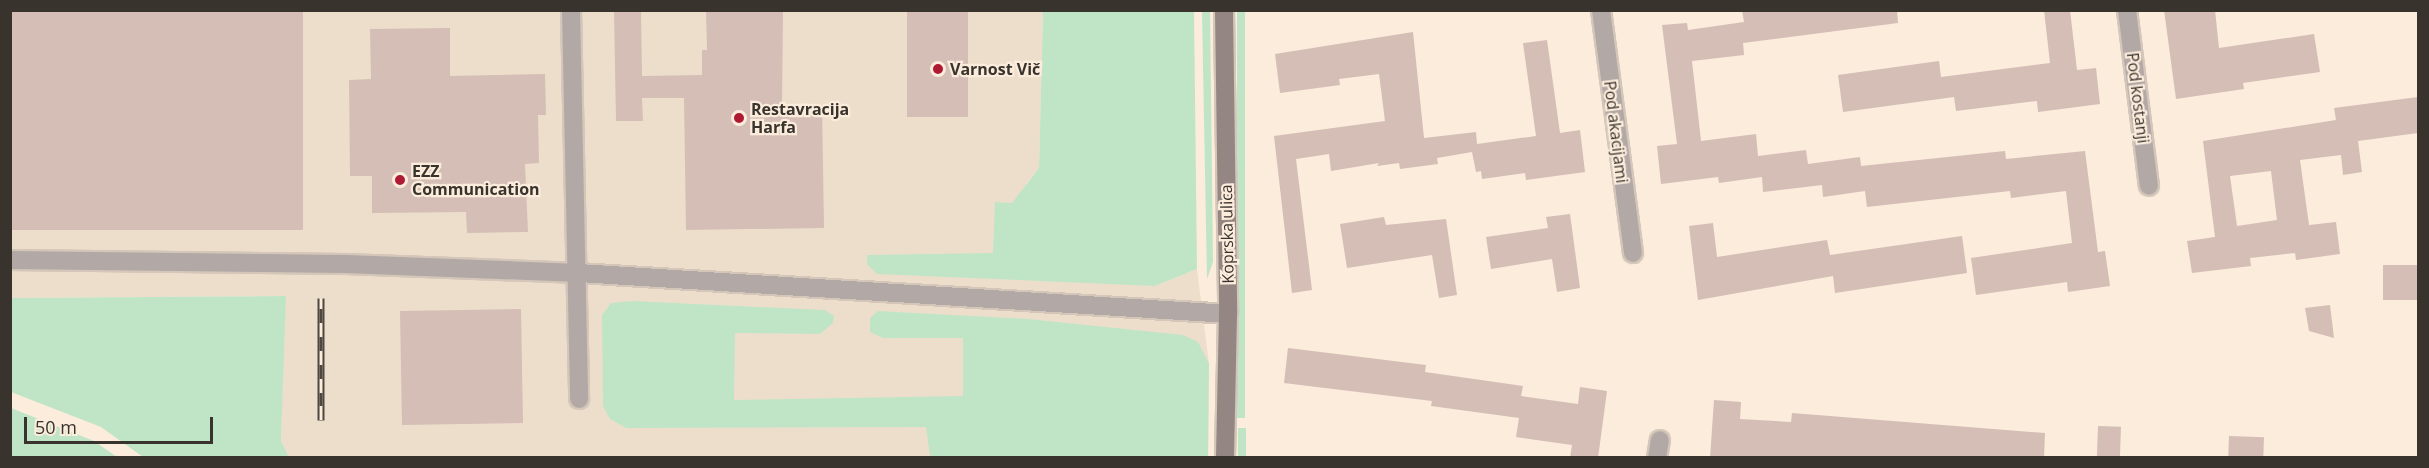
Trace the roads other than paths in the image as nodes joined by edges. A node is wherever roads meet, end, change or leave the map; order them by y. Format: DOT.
graph roads {
  1 [pos="571,10"];
  2 [pos="1224,10"];
  3 [pos="1601,10"];
  4 [pos="2127,10"];
  5 [pos="2149,186"];
  6 [pos="1633,253"];
  7 [pos="10,260"];
  8 [pos="579,273"];
  9 [pos="1228,314"];
  10 [pos="579,399"];
  11 [pos="1225,458"];
  1 -- 8 [label="street"];
  2 -- 9 [label="street, Koprska ulica"];
  3 -- 6 [label="street, Pod akacijami"];
  4 -- 5 [label="street, Pod kostanji"];
  7 -- 8 [label="street"];
  8 -- 9 [label="street"];
  8 -- 10 [label="street"];
  9 -- 11 [label="street, Koprska ulica"];
}
